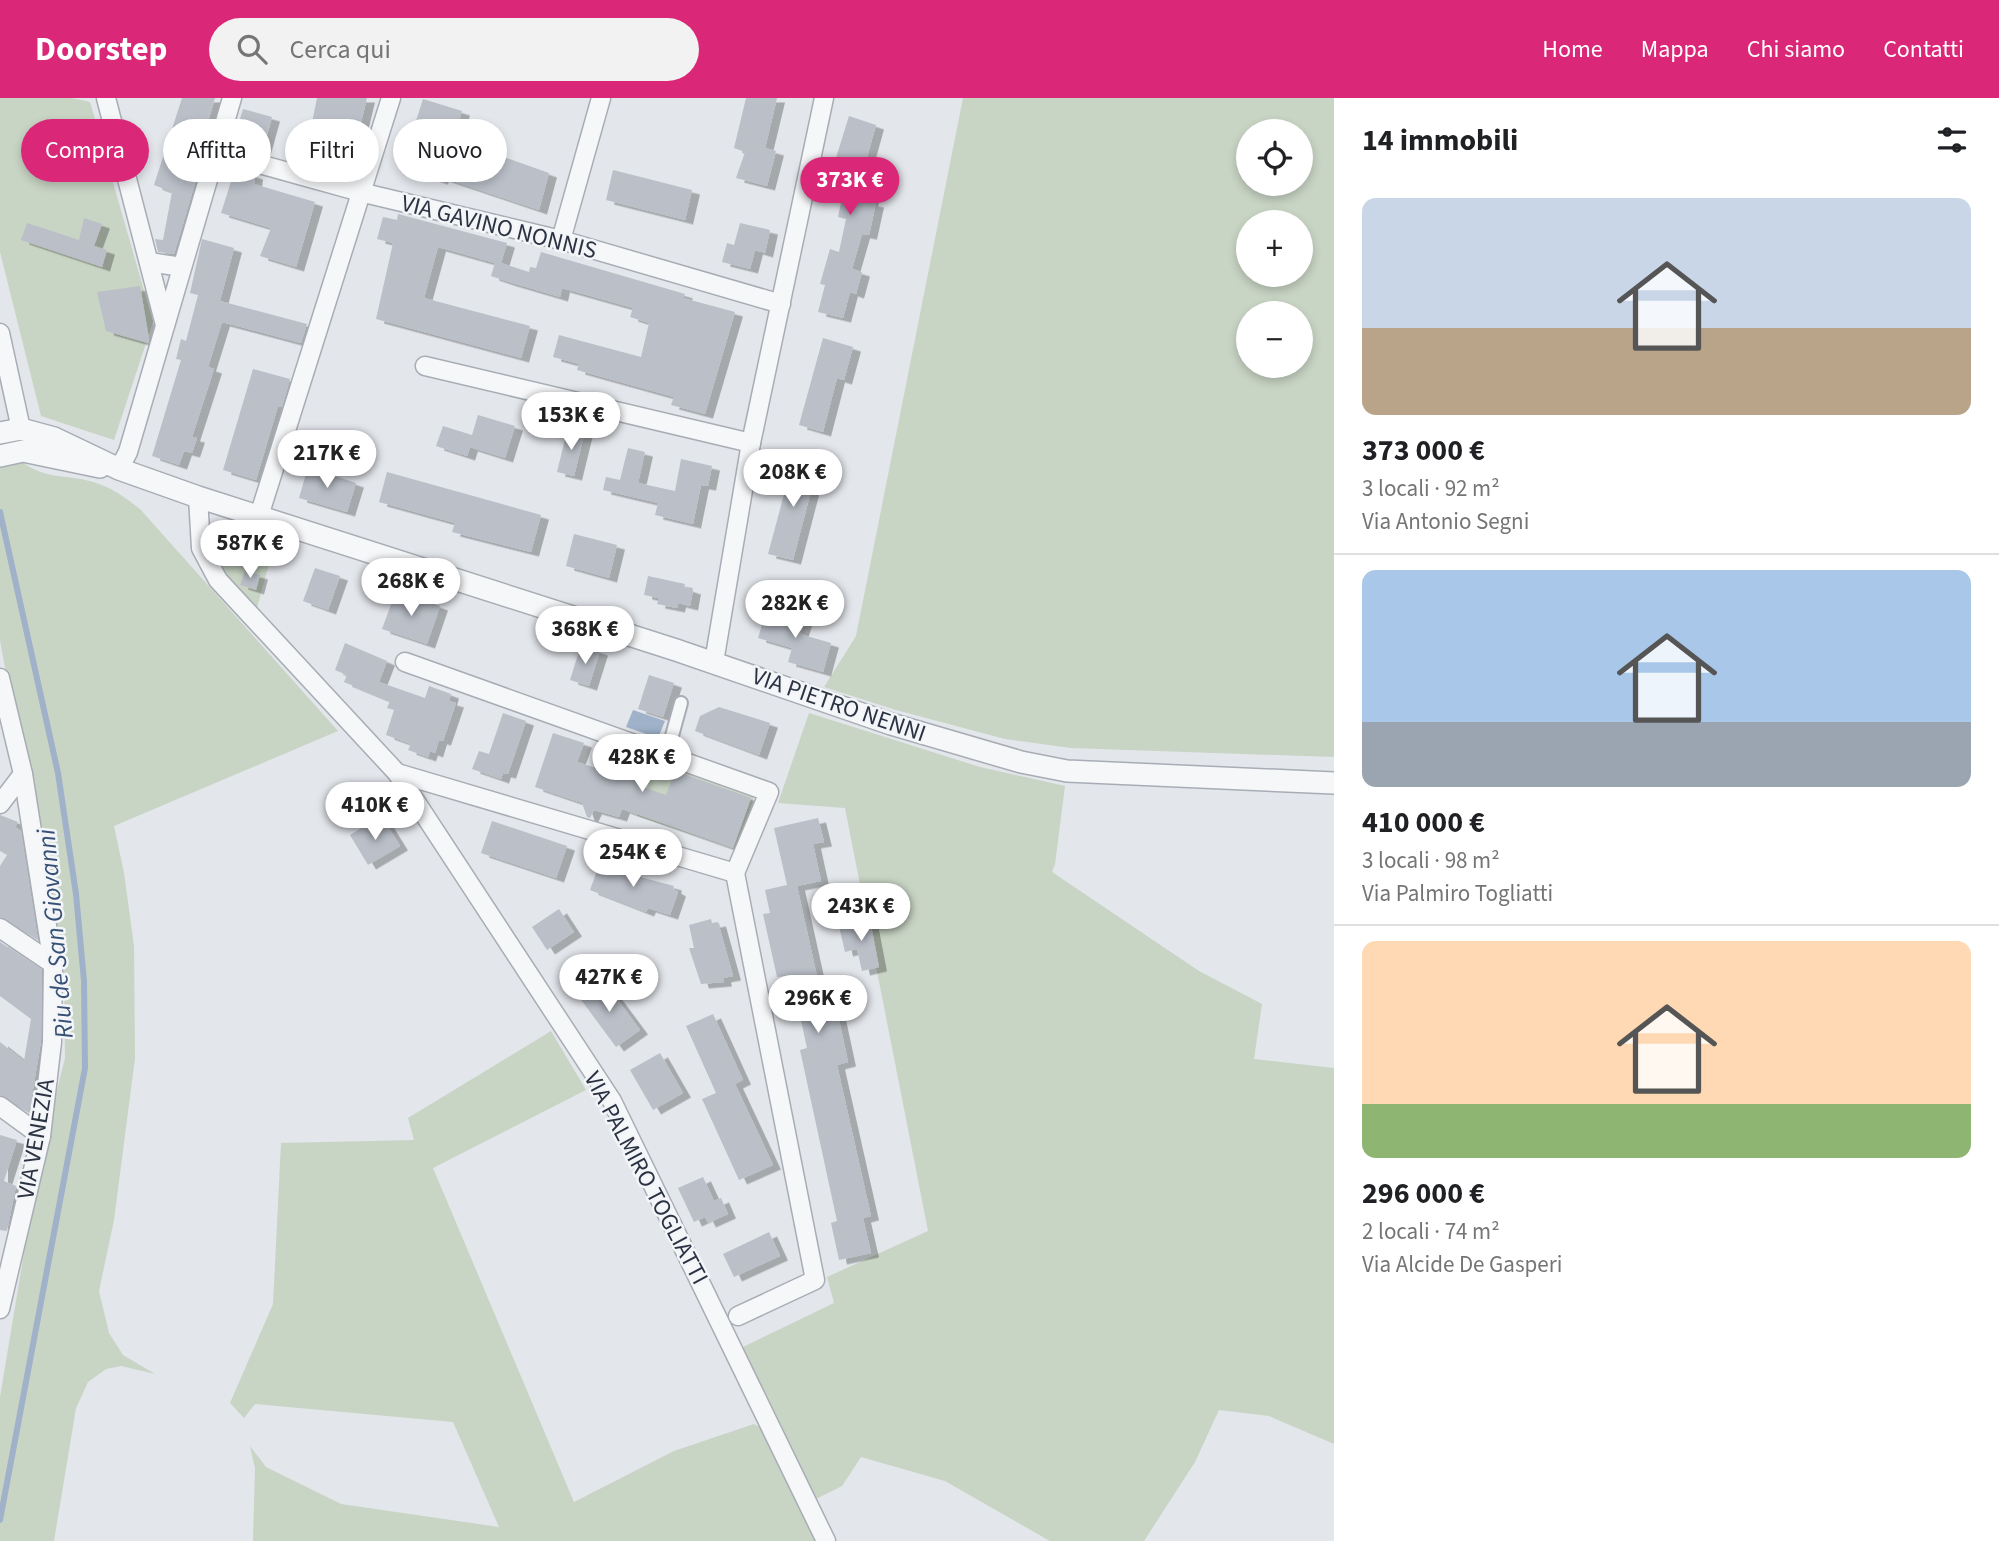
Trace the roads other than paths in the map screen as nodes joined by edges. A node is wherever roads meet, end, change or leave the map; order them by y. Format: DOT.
graph roads {
  1 [pos="106,98"];
  2 [pos="232,98"];
  3 [pos="391,98"];
  4 [pos="601,98"];
  5 [pos="824,98"];
  6 [pos="226,119"];
  7 [pos="271,167"];
  8 [pos="207,182"];
  9 [pos="364,193"];
  10 [pos="561,240"];
  11 [pos="149,262"];
  12 [pos="182,267"];
  13 [pos="781,304"];
  14 [pos="165,326"];
  15 [pos="0,333"];
  16 [pos="425,366"];
  17 [pos="9,427"];
  18 [pos="751,443"];
  19 [pos="0,456"];
  20 [pos="119,469"];
  21 [pos="198,497"];
  22 [pos="260,516"];
  23 [pos="405,662"];
  24 [pos="714,662"];
  25 [pos="0,678"];
  26 [pos="681,703"];
  27 [pos="667,754"];
  28 [pos="397,773"];
  29 [pos="23,774"];
  30 [pos="1334,783"];
  31 [pos="0,804"];
  32 [pos="735,873"];
  33 [pos="0,928"];
  34 [pos="53,964"];
  35 [pos="0,1106"];
  36 [pos="41,1136"];
  37 [pos="0,1309"];
  38 [pos="738,1316"];
  39 [pos="826,1541"];
  1 -- 11 [label="street"];
  2 -- 6 [label="street"];
  3 -- 9 [label="street"];
  4 -- 10 [label="street"];
  5 -- 13 [label="street"];
  7 -- 9 [label="street, VIA GAVINO NONNIS"];
  8 -- 12 [label="street"];
  9 -- 10 [label="street, VIA GAVINO NONNIS"];
  9 -- 22 [label="street"];
  10 -- 13 [label="street, VIA GAVINO NONNIS"];
  11 -- 12 [label="street"];
  11 -- 14 [label="street"];
  12 -- 14 [label="street"];
  13 -- 18 [label="street"];
  14 -- 20 [label="street"];
  15 -- 17 [label="street"];
  16 -- 18 [label="street"];
  17 -- 20 [label="street, VIA PIETRO NENNI"];
  18 -- 24 [label="street"];
  19 -- 20 [label="street, VIA PIETRO NENNI"];
  20 -- 21 [label="street, VIA PIETRO NENNI"];
  21 -- 22 [label="street, VIA PIETRO NENNI"];
  21 -- 28 [label="street, VIA PALMIRO TOGLIATTI"];
  22 -- 24 [label="street, VIA PIETRO NENNI"];
  23 -- 27 [label="street"];
  24 -- 30 [label="street, VIA PIETRO NENNI"];
  25 -- 29 [label="street, VIA VENEZIA"];
  26 -- 27 [label="street"];
  27 -- 32 [label="street"];
  28 -- 32 [label="street"];
  28 -- 39 [label="street, VIA PALMIRO TOGLIATTI"];
  29 -- 31 [label="street"];
  29 -- 34 [label="street, VIA VENEZIA"];
  32 -- 38 [label="street"];
  33 -- 34 [label="street"];
  34 -- 36 [label="street, VIA VENEZIA"];
  35 -- 36 [label="street"];
  36 -- 37 [label="street, VIA VENEZIA"];
}
